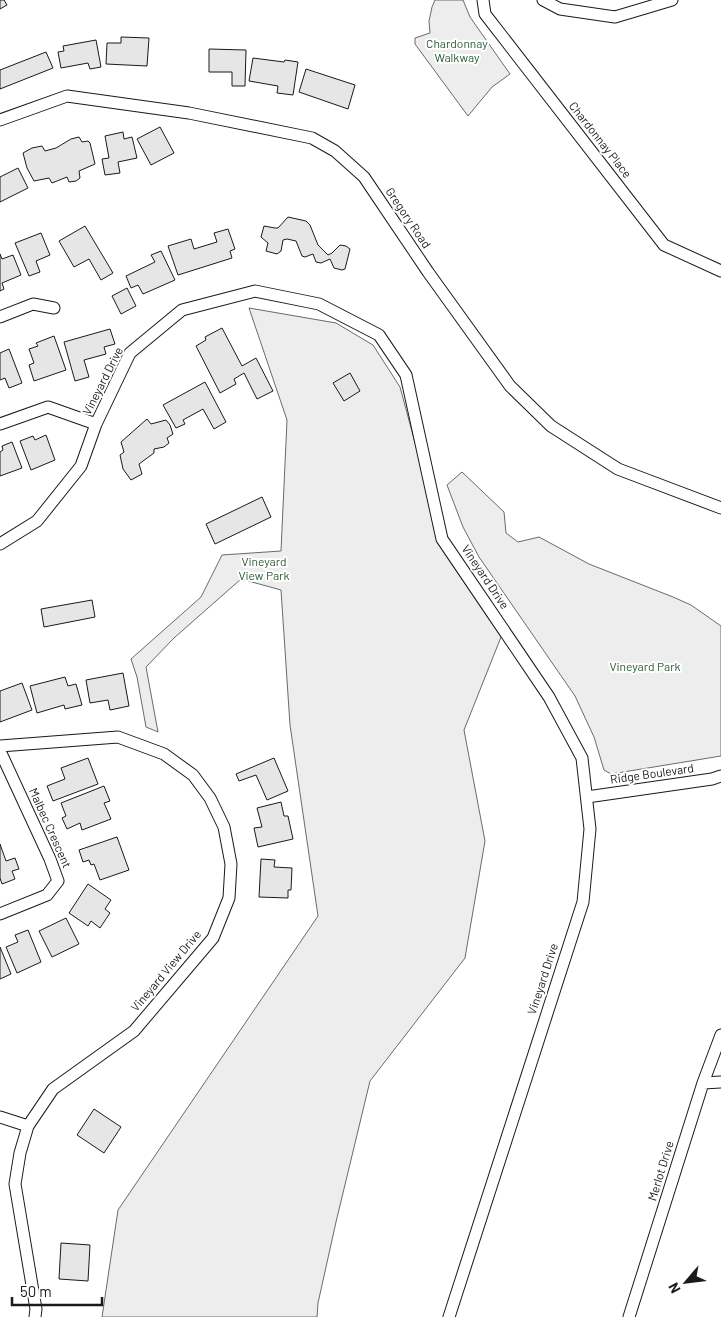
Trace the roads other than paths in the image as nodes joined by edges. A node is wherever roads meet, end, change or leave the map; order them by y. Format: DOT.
graph roads {
  1 [pos="482,0"];
  2 [pos="543,0"];
  3 [pos="672,0"];
  4 [pos="0,120"];
  5 [pos="721,271"];
  6 [pos="54,308"];
  7 [pos="0,317"];
  8 [pos="0,424"];
  9 [pos="96,424"];
  10 [pos="721,508"];
  11 [pos="0,544"];
  12 [pos="0,746"];
  13 [pos="0,751"];
  14 [pos="721,776"];
  15 [pos="587,797"];
  16 [pos="0,914"];
  17 [pos="721,1035"];
  18 [pos="721,1082"];
  19 [pos="703,1083"];
  20 [pos="0,1117"];
  21 [pos="28,1126"];
  22 [pos="35,1317"];
  23 [pos="449,1317"];
  24 [pos="629,1317"];
  1 -- 5 [label="street, Chardonnay Place"];
  2 -- 3 [label="street"];
  4 -- 10 [label="street, Gregory Road"];
  6 -- 7 [label="street"];
  8 -- 9 [label="street"];
  9 -- 11 [label="street, Vineyard Drive"];
  9 -- 15 [label="street, Vineyard Drive"];
  12 -- 21 [label="street, Vineyard View Drive"];
  13 -- 16 [label="street, Malbec Crescent"];
  14 -- 15 [label="street, Ridge Boulevard"];
  15 -- 23 [label="street, Vineyard Drive"];
  17 -- 19 [label="street, Merlot Drive"];
  18 -- 19 [label="street"];
  19 -- 24 [label="street, Merlot Drive"];
  20 -- 21 [label="street"];
  21 -- 22 [label="street, Vineyard View Drive"];
}
